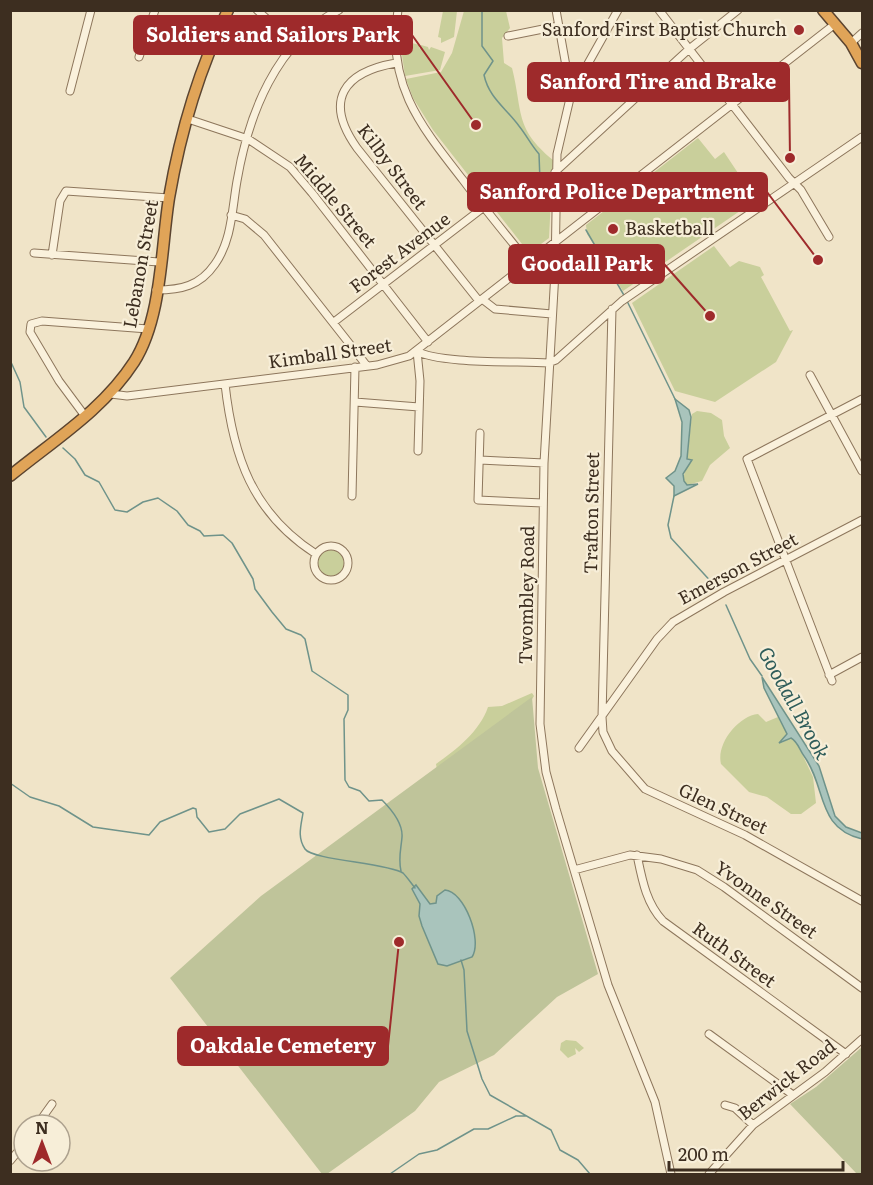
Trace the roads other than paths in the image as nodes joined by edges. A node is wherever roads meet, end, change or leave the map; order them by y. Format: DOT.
graph roads {
  1 [pos="90,10"];
  2 [pos="155,10"];
  3 [pos="228,10"];
  4 [pos="257,10"];
  5 [pos="339,10"];
  6 [pos="399,10"];
  7 [pos="556,10"];
  8 [pos="618,10"];
  9 [pos="659,10"];
  10 [pos="738,10"];
  11 [pos="823,10"];
  12 [pos="835,24"];
  13 [pos="558,26"];
  14 [pos="862,33"];
  15 [pos="508,36"];
  16 [pos="295,44"];
  17 [pos="857,47"];
  18 [pos="688,50"];
  19 [pos="139,57"];
  20 [pos="396,63"];
  21 [pos="862,63"];
  22 [pos="70,91"];
  23 [pos="571,94"];
  24 [pos="731,105"];
  25 [pos="188,119"];
  26 [pos="862,137"];
  27 [pos="248,139"];
  28 [pos="555,172"];
  29 [pos="794,183"];
  30 [pos="169,198"];
  31 [pos="484,207"];
  32 [pos="231,215"];
  33 [pos="829,237"];
  34 [pos="554,244"];
  35 [pos="435,246"];
  36 [pos="34,253"];
  37 [pos="52,255"];
  38 [pos="159,262"];
  39 [pos="529,263"];
  40 [pos="385,285"];
  41 [pos="156,290"];
  42 [pos="480,300"];
  43 [pos="612,309"];
  44 [pos="552,314"];
  45 [pos="334,322"];
  46 [pos="148,329"];
  47 [pos="428,342"];
  48 [pos="417,351"];
  49 [pos="548,363"];
  50 [pos="367,366"];
  51 [pos="355,367"];
  52 [pos="810,375"];
  53 [pos="225,384"];
  54 [pos="111,394"];
  55 [pos="862,399"];
  56 [pos="355,402"];
  57 [pos="419,407"];
  58 [pos="832,414"];
  59 [pos="85,417"];
  60 [pos="480,433"];
  61 [pos="418,451"];
  62 [pos="480,460"];
  63 [pos="544,463"];
  64 [pos="862,471"];
  65 [pos="10,476"];
  66 [pos="352,496"];
  67 [pos="543,503"];
  68 [pos="862,520"];
  69 [pos="316,554"];
  70 [pos="785,560"];
  71 [pos="862,657"];
  72 [pos="602,717"];
  73 [pos="579,748"];
  74 [pos="637,855"];
  75 [pos="574,870"];
  76 [pos="862,901"];
  77 [pos="862,988"];
  78 [pos="709,1034"];
  79 [pos="862,1039"];
  80 [pos="846,1054"];
  81 [pos="793,1095"];
  82 [pos="52,1104"];
  83 [pos="725,1105"];
  84 [pos="46,1113"];
  85 [pos="753,1125"];
  86 [pos="671,1174"];
  87 [pos="709,1174"];
  1 -- 22 [label="street"];
  2 -- 19 [label="street"];
  3 -- 25 [label="highway, Lebanon Street"];
  4 -- 16 [label="street"];
  5 -- 16 [label="street"];
  6 -- 20 [label="street"];
  7 -- 13 [label="street"];
  8 -- 23 [label="street, Twombley Road"];
  9 -- 18 [label="street"];
  10 -- 18 [label="street"];
  11 -- 12 [label="highway"];
  12 -- 17 [label="highway"];
  12 -- 24 [label="street, Kimball Street"];
  13 -- 15 [label="street"];
  13 -- 23 [label="street"];
  14 -- 17 [label="street"];
  16 -- 27 [label="street"];
  17 -- 21 [label="highway"];
  18 -- 24 [label="street"];
  18 -- 28 [label="street"];
  20 -- 31 [label="street"];
  20 -- 35 [label="street, Kilby Street"];
  23 -- 28 [label="street, Twombley Road"];
  24 -- 29 [label="street"];
  24 -- 34 [label="street, Kimball Street"];
  25 -- 27 [label="street, Middle Street"];
  25 -- 30 [label="highway, Lebanon Street"];
  26 -- 29 [label="street"];
  27 -- 32 [label="street"];
  27 -- 40 [label="street, Middle Street"];
  28 -- 34 [label="street, Twombley Road"];
  29 -- 33 [label="street"];
  29 -- 43 [label="street"];
  30 -- 37 [label="street"];
  30 -- 38 [label="highway, Lebanon Street"];
  31 -- 35 [label="street, Forest Avenue"];
  31 -- 39 [label="street"];
  32 -- 41 [label="street"];
  32 -- 45 [label="street"];
  34 -- 39 [label="street, Kimball Street"];
  34 -- 44 [label="street, Twombley Road"];
  35 -- 40 [label="street, Forest Avenue"];
  35 -- 42 [label="street, Kilby Street"];
  36 -- 37 [label="street"];
  37 -- 38 [label="street"];
  38 -- 41 [label="highway, Lebanon Street"];
  39 -- 42 [label="street, Kimball Street"];
  40 -- 45 [label="street, Forest Avenue"];
  40 -- 47 [label="street, Middle Street"];
  41 -- 46 [label="highway, Lebanon Street"];
  42 -- 44 [label="street"];
  42 -- 47 [label="street, Kimball Street"];
  43 -- 49 [label="street"];
  43 -- 72 [label="street, Trafton Street"];
  44 -- 49 [label="street, Twombley Road"];
  45 -- 50 [label="street"];
  46 -- 54 [label="highway, Lebanon Street"];
  46 -- 59 [label="street"];
  47 -- 48 [label="street, Kimball Street"];
  48 -- 49 [label="street"];
  48 -- 50 [label="street, Kimball Street"];
  48 -- 57 [label="street"];
  49 -- 63 [label="street, Twombley Road"];
  50 -- 51 [label="street, Kimball Street"];
  51 -- 53 [label="street, Kimball Street"];
  51 -- 56 [label="street"];
  52 -- 58 [label="street"];
  53 -- 54 [label="street, Kimball Street"];
  53 -- 69 [label="street"];
  54 -- 59 [label="highway, Lebanon Street"];
  55 -- 58 [label="street"];
  56 -- 57 [label="street"];
  56 -- 66 [label="street"];
  57 -- 61 [label="street"];
  58 -- 64 [label="street"];
  58 -- 70 [label="street"];
  59 -- 65 [label="highway, Lebanon Street"];
  60 -- 62 [label="street"];
  62 -- 63 [label="street"];
  62 -- 67 [label="street"];
  63 -- 67 [label="street, Twombley Road"];
  67 -- 75 [label="street, Twombley Road"];
  68 -- 70 [label="street, Emerson Street"];
  69 -- 69 [label="street"];
  70 -- 71 [label="street"];
  70 -- 72 [label="street, Emerson Street"];
  72 -- 73 [label="street, Emerson Street"];
  72 -- 76 [label="street, Glen Street"];
  74 -- 75 [label="street, Yvonne Street"];
  74 -- 77 [label="street, Yvonne Street"];
  74 -- 80 [label="street, Ruth Street"];
  75 -- 86 [label="street, Twombley Road"];
  78 -- 81 [label="street"];
  79 -- 80 [label="street, Berwick Road"];
  80 -- 81 [label="street, Berwick Road"];
  81 -- 85 [label="street, Berwick Road"];
  82 -- 84 [label="street"];
  83 -- 85 [label="street"];
  85 -- 87 [label="street, Berwick Road"];
}
